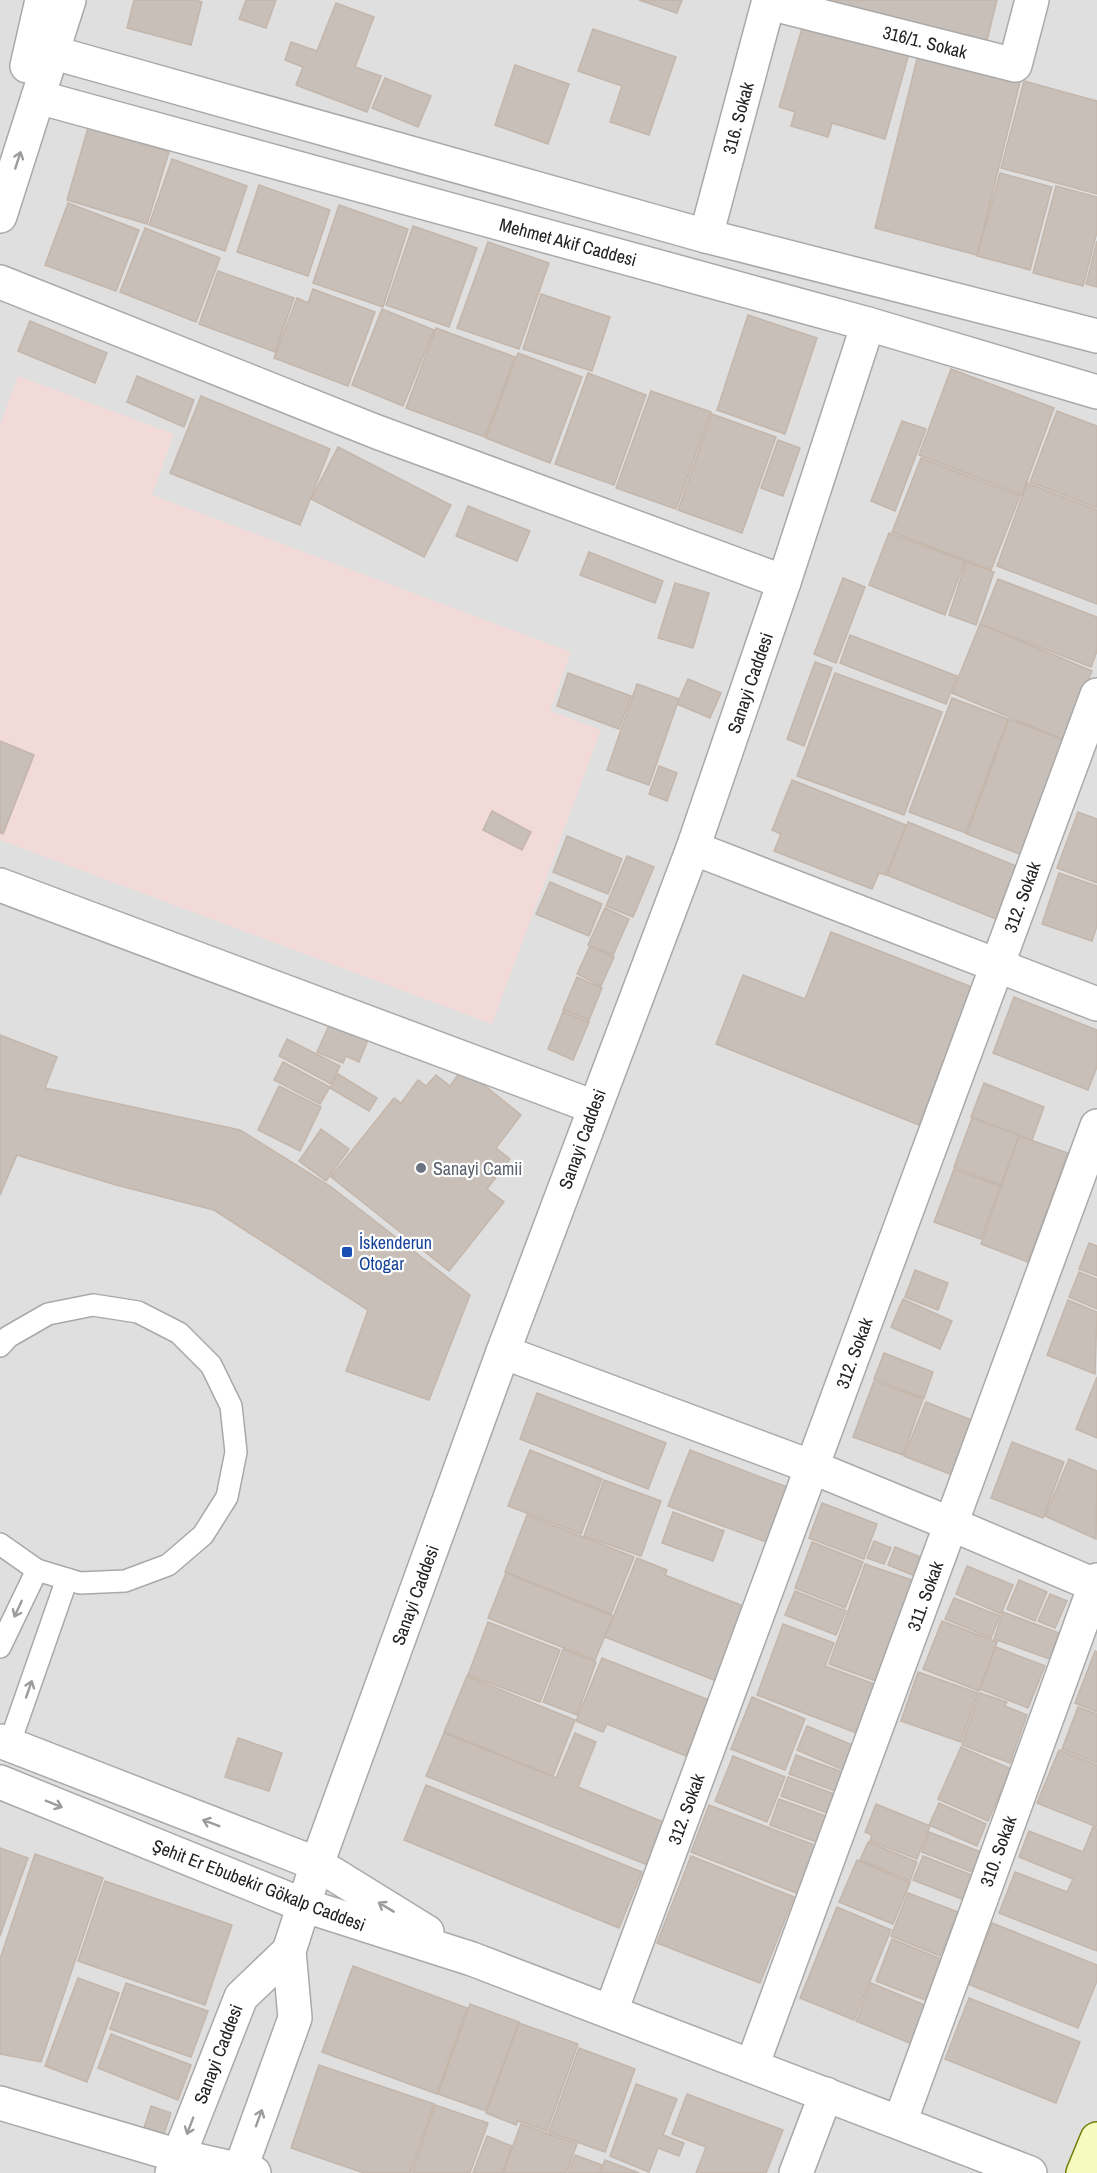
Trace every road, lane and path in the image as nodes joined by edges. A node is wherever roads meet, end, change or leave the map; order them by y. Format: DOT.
graph roads {
  1 [pos="42,0"];
  2 [pos="69,0"];
  3 [pos="1032,0"];
  4 [pos="769,1"];
  5 [pos="51,52"];
  6 [pos="38,97"];
  7 [pos="0,144"];
  8 [pos="0,216"];
  9 [pos="706,236"];
  10 [pos="0,282"];
  11 [pos="868,324"];
  12 [pos="1097,336"];
  13 [pos="1097,392"];
  14 [pos="784,582"];
  15 [pos="1097,695"];
  16 [pos="693,848"];
  17 [pos="0,885"];
  18 [pos="997,966"];
  19 [pos="1097,1004"];
  20 [pos="594,1107"];
  21 [pos="1097,1126"];
  22 [pos="0,1346"];
  23 [pos="503,1352"];
  24 [pos="812,1467"];
  25 [pos="951,1524"];
  26 [pos="0,1544"];
  27 [pos="37,1570"];
  28 [pos="67,1579"];
  29 [pos="1096,1584"];
  30 [pos="0,1647"];
  31 [pos="5,1743"];
  32 [pos="0,1782"];
  33 [pos="317,1864"];
  34 [pos="303,1905"];
  35 [pos="288,1951"];
  36 [pos="472,1959"];
  37 [pos="611,2011"];
  38 [pos="752,2066"];
  39 [pos="826,2094"];
  40 [pos="0,2103"];
  41 [pos="900,2122"];
  42 [pos="1097,2139"];
  43 [pos="176,2165"];
  44 [pos="244,2172"];
  45 [pos="796,2173"];
  46 [pos="1030,2173"];
  47 [pos="1083,2173"];
  1 -- 7 [label="street"];
  2 -- 5 [label="street"];
  3 -- 4 [label="street, 316/1. Sokak"];
  4 -- 9 [label="street, 316. Sokak"];
  5 -- 6 [label="street"];
  5 -- 9 [label="street"];
  8 -- 6 [label="street, one-way"];
  6 -- 11 [label="street, Mehmet Akif Caddesi"];
  9 -- 12 [label="street"];
  10 -- 14 [label="street"];
  11 -- 13 [label="street, Mehmet Akif Caddesi"];
  11 -- 14 [label="street, Sanayi Caddesi"];
  14 -- 16 [label="street, Sanayi Caddesi"];
  15 -- 18 [label="street, 312. Sokak"];
  16 -- 18 [label="street"];
  16 -- 20 [label="street, Sanayi Caddesi"];
  17 -- 20 [label="street"];
  18 -- 19 [label="street"];
  18 -- 24 [label="street, 312. Sokak"];
  20 -- 23 [label="street, Sanayi Caddesi"];
  21 -- 25 [label="street, 311. Sokak"];
  22 -- 28 [label="lane"];
  23 -- 24 [label="street"];
  23 -- 33 [label="street, Sanayi Caddesi"];
  24 -- 25 [label="street"];
  24 -- 37 [label="street, 312. Sokak"];
  25 -- 29 [label="street"];
  25 -- 38 [label="street, 311. Sokak"];
  26 -- 27 [label="lane"];
  27 -- 28 [label="lane"];
  27 -- 30 [label="lane, one-way"];
  31 -- 28 [label="lane, one-way"];
  29 -- 41 [label="street, 310. Sokak"];
  33 -- 31 [label="street, Şehit Er Ebubekir Gökalp Caddesi, one-way"];
  32 -- 34 [label="street, Şehit Er Ebubekir Gökalp Caddesi, one-way"];
  33 -- 34 [label="street, Sanayi Caddesi"];
  36 -- 33 [label="street, Şehit Er Ebubekir Gökalp Caddesi, one-way"];
  34 -- 35 [label="street, Sanayi Caddesi"];
  34 -- 36 [label="street, Şehit Er Ebubekir Gökalp Caddesi"];
  35 -- 43 [label="street, Sanayi Caddesi, one-way"];
  44 -- 35 [label="street, Sanayi Caddesi, one-way"];
  36 -- 37 [label="street"];
  37 -- 38 [label="street"];
  38 -- 39 [label="street"];
  39 -- 41 [label="street"];
  39 -- 45 [label="street"];
  40 -- 43 [label="street"];
  41 -- 46 [label="street"];
  42 -- 47 [label="main road"];
  43 -- 44 [label="street"];
}
